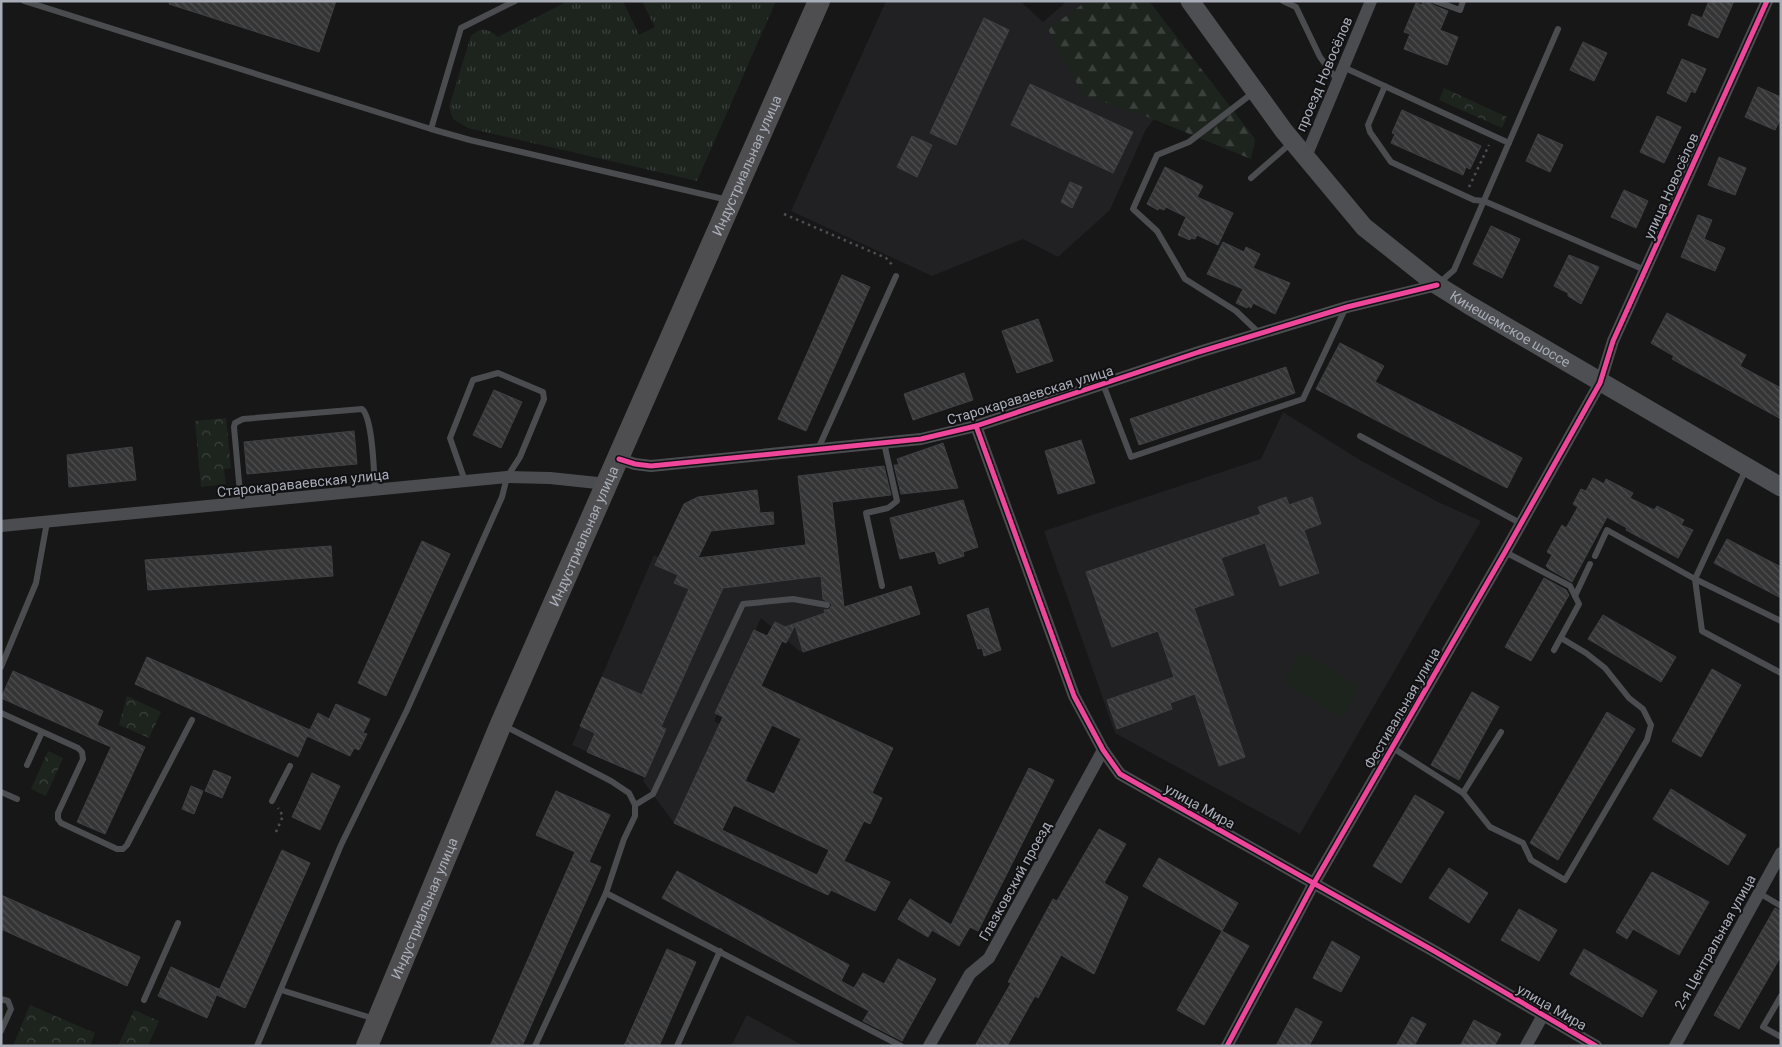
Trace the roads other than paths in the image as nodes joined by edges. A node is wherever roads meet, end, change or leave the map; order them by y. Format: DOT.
graph roads {
  1 [pos="24,1"];
  2 [pos="515,1"];
  3 [pos="819,1"];
  4 [pos="1190,1"];
  5 [pos="1283,1"];
  6 [pos="1371,1"];
  7 [pos="1435,1"];
  8 [pos="1463,1"];
  9 [pos="1767,1"];
  10 [pos="1558,29"];
  11 [pos="1344,67"];
  12 [pos="1338,81"];
  13 [pos="1385,86"];
  14 [pos="1255,91"];
  15 [pos="431,129"];
  16 [pos="1292,142"];
  17 [pos="1509,143"];
  18 [pos="1305,158"];
  19 [pos="1251,178"];
  20 [pos="732,200"];
  21 [pos="1484,200"];
  22 [pos="1645,270"];
  23 [pos="896,276"];
  24 [pos="1437,285"];
  25 [pos="1346,307"];
  26 [pos="1259,333"];
  27 [pos="1600,383"];
  28 [pos="1103,384"];
  29 [pos="976,426"];
  30 [pos="1360,436"];
  31 [pos="884,442"];
  32 [pos="818,449"];
  33 [pos="619,459"];
  34 [pos="1746,468"];
  35 [pos="507,477"];
  36 [pos="465,481"];
  37 [pos="607,484"];
  38 [pos="1781,487"];
  39 [pos="375,490"];
  40 [pos="241,504"];
  41 [pos="47,522"];
  42 [pos="1520,523"];
  43 [pos="1,526"];
  44 [pos="1505,552"];
  45 [pos="1595,556"];
  46 [pos="1590,564"];
  47 [pos="1695,579"];
  48 [pos="882,586"];
  49 [pos="1575,596"];
  50 [pos="827,605"];
  51 [pos="1781,621"];
  52 [pos="1561,638"];
  53 [pos="1554,650"];
  54 [pos="1,667"];
  55 [pos="1781,673"];
  56 [pos="1,713"];
  57 [pos="192,720"];
  58 [pos="501,724"];
  59 [pos="42,732"];
  60 [pos="1501,732"];
  61 [pos="1393,748"];
  62 [pos="1103,750"];
  63 [pos="27,765"];
  64 [pos="290,766"];
  65 [pos="1,792"];
  66 [pos="1463,794"];
  67 [pos="17,799"];
  68 [pos="272,801"];
  69 [pos="635,805"];
  70 [pos="1781,853"];
  71 [pos="1314,883"];
  72 [pos="606,893"];
  73 [pos="1759,893"];
  74 [pos="1781,906"];
  75 [pos="178,923"];
  76 [pos="720,951"];
  77 [pos="281,990"];
  78 [pos="1781,996"];
  79 [pos="1,998"];
  80 [pos="144,1000"];
  81 [pos="1543,1015"];
  82 [pos="378,1019"];
  83 [pos="1,1031"];
  84 [pos="1781,1037"];
  85 [pos="257,1046"];
  86 [pos="367,1046"];
  87 [pos="536,1046"];
  88 [pos="677,1046"];
  89 [pos="901,1046"];
  90 [pos="930,1046"];
  91 [pos="1227,1046"];
  92 [pos="1526,1046"];
  93 [pos="1596,1046"];
  94 [pos="1675,1046"];
  1 -- 15 [label="lane"];
  2 -- 15 [label="lane"];
  3 -- 20 [label="highway, Индустриальная улица"];
  4 -- 14 [label="main road, Кинешемское шоссе"];
  5 -- 12 [label="lane"];
  6 -- 11 [label="street, проезд Новосёлов"];
  7 -- 8 [label="lane"];
  9 -- 22 [label="street, улица Новосёлов"];
  10 -- 17 [label="lane"];
  11 -- 12 [label="street, проезд Новосёлов"];
  11 -- 13 [label="lane"];
  12 -- 18 [label="street, проезд Новосёлов"];
  13 -- 17 [label="lane"];
  13 -- 21 [label="lane"];
  14 -- 16 [label="main road, Кинешемское шоссе"];
  14 -- 26 [label="lane"];
  15 -- 20 [label="lane"];
  16 -- 18 [label="main road, Кинешемское шоссе"];
  16 -- 19 [label="lane"];
  17 -- 21 [label="lane"];
  18 -- 24 [label="main road, Кинешемское шоссе"];
  20 -- 33 [label="highway, Индустриальная улица"];
  21 -- 22 [label="lane"];
  21 -- 24 [label="lane"];
  22 -- 27 [label="street, улица Новосёлов"];
  23 -- 32 [label="lane"];
  24 -- 25 [label="street, Старокараваевская улица"];
  24 -- 27 [label="main road, Кинешемское шоссе"];
  25 -- 26 [label="street, Старокараваевская улица"];
  25 -- 28 [label="lane"];
  26 -- 28 [label="street, Старокараваевская улица"];
  27 -- 34 [label="main road, Кинешемское шоссе"];
  27 -- 42 [label="street, Фестивальная улица"];
  28 -- 29 [label="street, Старокараваевская улица"];
  29 -- 31 [label="street, Старокараваевская улица"];
  29 -- 62 [label="street, улица Мира"];
  30 -- 42 [label="lane"];
  31 -- 32 [label="street, Старокараваевская улица"];
  31 -- 48 [label="lane"];
  32 -- 33 [label="street, Старокараваевская улица"];
  33 -- 37 [label="highway, Индустриальная улица"];
  34 -- 38 [label="main road, Кинешемское шоссе"];
  34 -- 47 [label="lane"];
  35 -- 36 [label="street, Старокараваевская улица"];
  35 -- 36 [label="lane"];
  35 -- 37 [label="street, Старокараваевская улица"];
  35 -- 77 [label="lane"];
  36 -- 39 [label="street, Старокараваевская улица"];
  37 -- 58 [label="highway, Индустриальная улица"];
  39 -- 40 [label="street, Старокараваевская улица"];
  39 -- 40 [label="lane"];
  40 -- 41 [label="street, Старокараваевская улица"];
  41 -- 43 [label="street, Старокараваевская улица"];
  41 -- 54 [label="lane"];
  42 -- 44 [label="street, Фестивальная улица"];
  44 -- 49 [label="lane"];
  44 -- 61 [label="street, Фестивальная улица"];
  45 -- 47 [label="lane"];
  46 -- 49 [label="lane"];
  47 -- 51 [label="lane"];
  47 -- 55 [label="lane"];
  49 -- 52 [label="lane"];
  50 -- 69 [label="lane"];
  52 -- 53 [label="lane"];
  52 -- 66 [label="lane"];
  56 -- 59 [label="lane"];
  57 -- 59 [label="lane"];
  58 -- 69 [label="lane"];
  58 -- 82 [label="highway, Индустриальная улица"];
  59 -- 63 [label="lane"];
  60 -- 66 [label="lane"];
  61 -- 66 [label="lane"];
  61 -- 71 [label="street, Фестивальная улица"];
  62 -- 71 [label="street, улица Мира"];
  62 -- 90 [label="street, Глазковский проезд"];
  64 -- 68 [label="lane"];
  65 -- 67 [label="lane"];
  69 -- 72 [label="lane"];
  70 -- 73 [label="street, 2-я Центральная улица"];
  71 -- 81 [label="street, улица Мира"];
  71 -- 91 [label="street, Фестивальная улица"];
  72 -- 76 [label="lane"];
  72 -- 87 [label="lane"];
  73 -- 74 [label="lane"];
  73 -- 94 [label="street, 2-я Центральная улица"];
  75 -- 80 [label="lane"];
  76 -- 88 [label="lane"];
  76 -- 89 [label="lane"];
  77 -- 82 [label="lane"];
  77 -- 85 [label="lane"];
  78 -- 84 [label="lane"];
  79 -- 83 [label="lane"];
  81 -- 92 [label="street"];
  81 -- 93 [label="street, улица Мира"];
  82 -- 86 [label="highway, Индустриальная улица"];
}
